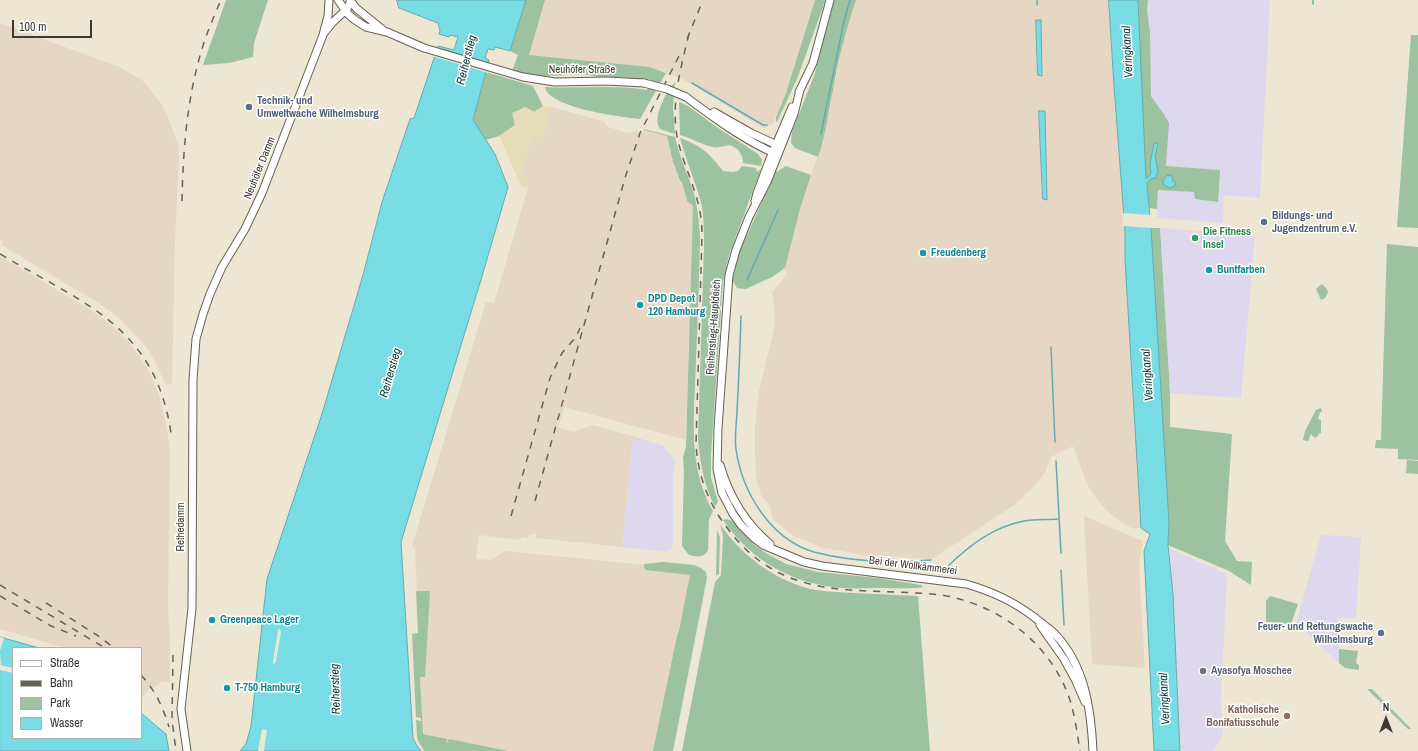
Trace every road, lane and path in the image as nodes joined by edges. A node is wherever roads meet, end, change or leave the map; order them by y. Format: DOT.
graph roads {
  1 [pos="329,0"];
  2 [pos="830,0"];
  3 [pos="350,1"];
  4 [pos="341,5"];
  5 [pos="328,16"];
  6 [pos="387,32"];
  7 [pos="323,35"];
  8 [pos="800,90"];
  9 [pos="686,97"];
  10 [pos="782,128"];
  11 [pos="763,139"];
  12 [pos="778,146"];
  13 [pos="775,154"];
  14 [pos="206,304"];
  15 [pos="717,455"];
  16 [pos="187,751"];
  17 [pos="1093,751"];
  1 -- 5 [label="main road, Neuhöfer Damm"];
  2 -- 8 [label="main road, Reiherstieg-Hauptdeich"];
  3 -- 4 [label="main road, Neuhöfer Damm"];
  3 -- 6 [label="main road, Neuhöfer Straße"];
  4 -- 5 [label="main road, Neuhöfer Damm"];
  4 -- 6 [label="main road, Neuhöfer Straße"];
  4 -- 7 [label="main road, Neuhöfer Damm"];
  5 -- 7 [label="main road, Neuhöfer Damm"];
  6 -- 9 [label="main road, Neuhöfer Straße, bridge"];
  7 -- 14 [label="main road, Neuhöfer Damm"];
  8 -- 10 [label="main road, Reiherstieg-Hauptdeich"];
  8 -- 12 [label="main road, Reiherstieg-Hauptdeich"];
  9 -- 11 [label="main road, Neuhöfer Straße"];
  9 -- 13 [label="main road, Neuhöfer Straße"];
  10 -- 11 [label="main road"];
  10 -- 12 [label="main road, Reiherstieg-Hauptdeich"];
  11 -- 12 [label="main road, Neuhöfer Straße"];
  12 -- 13 [label="main road, Reiherstieg-Hauptdeich"];
  13 -- 15 [label="main road, Reiherstieg-Hauptdeich"];
  14 -- 16 [label="main road, Rethedamm"];
  15 -- 17 [label="main road, Bei der Wollkämmerei"];
}
